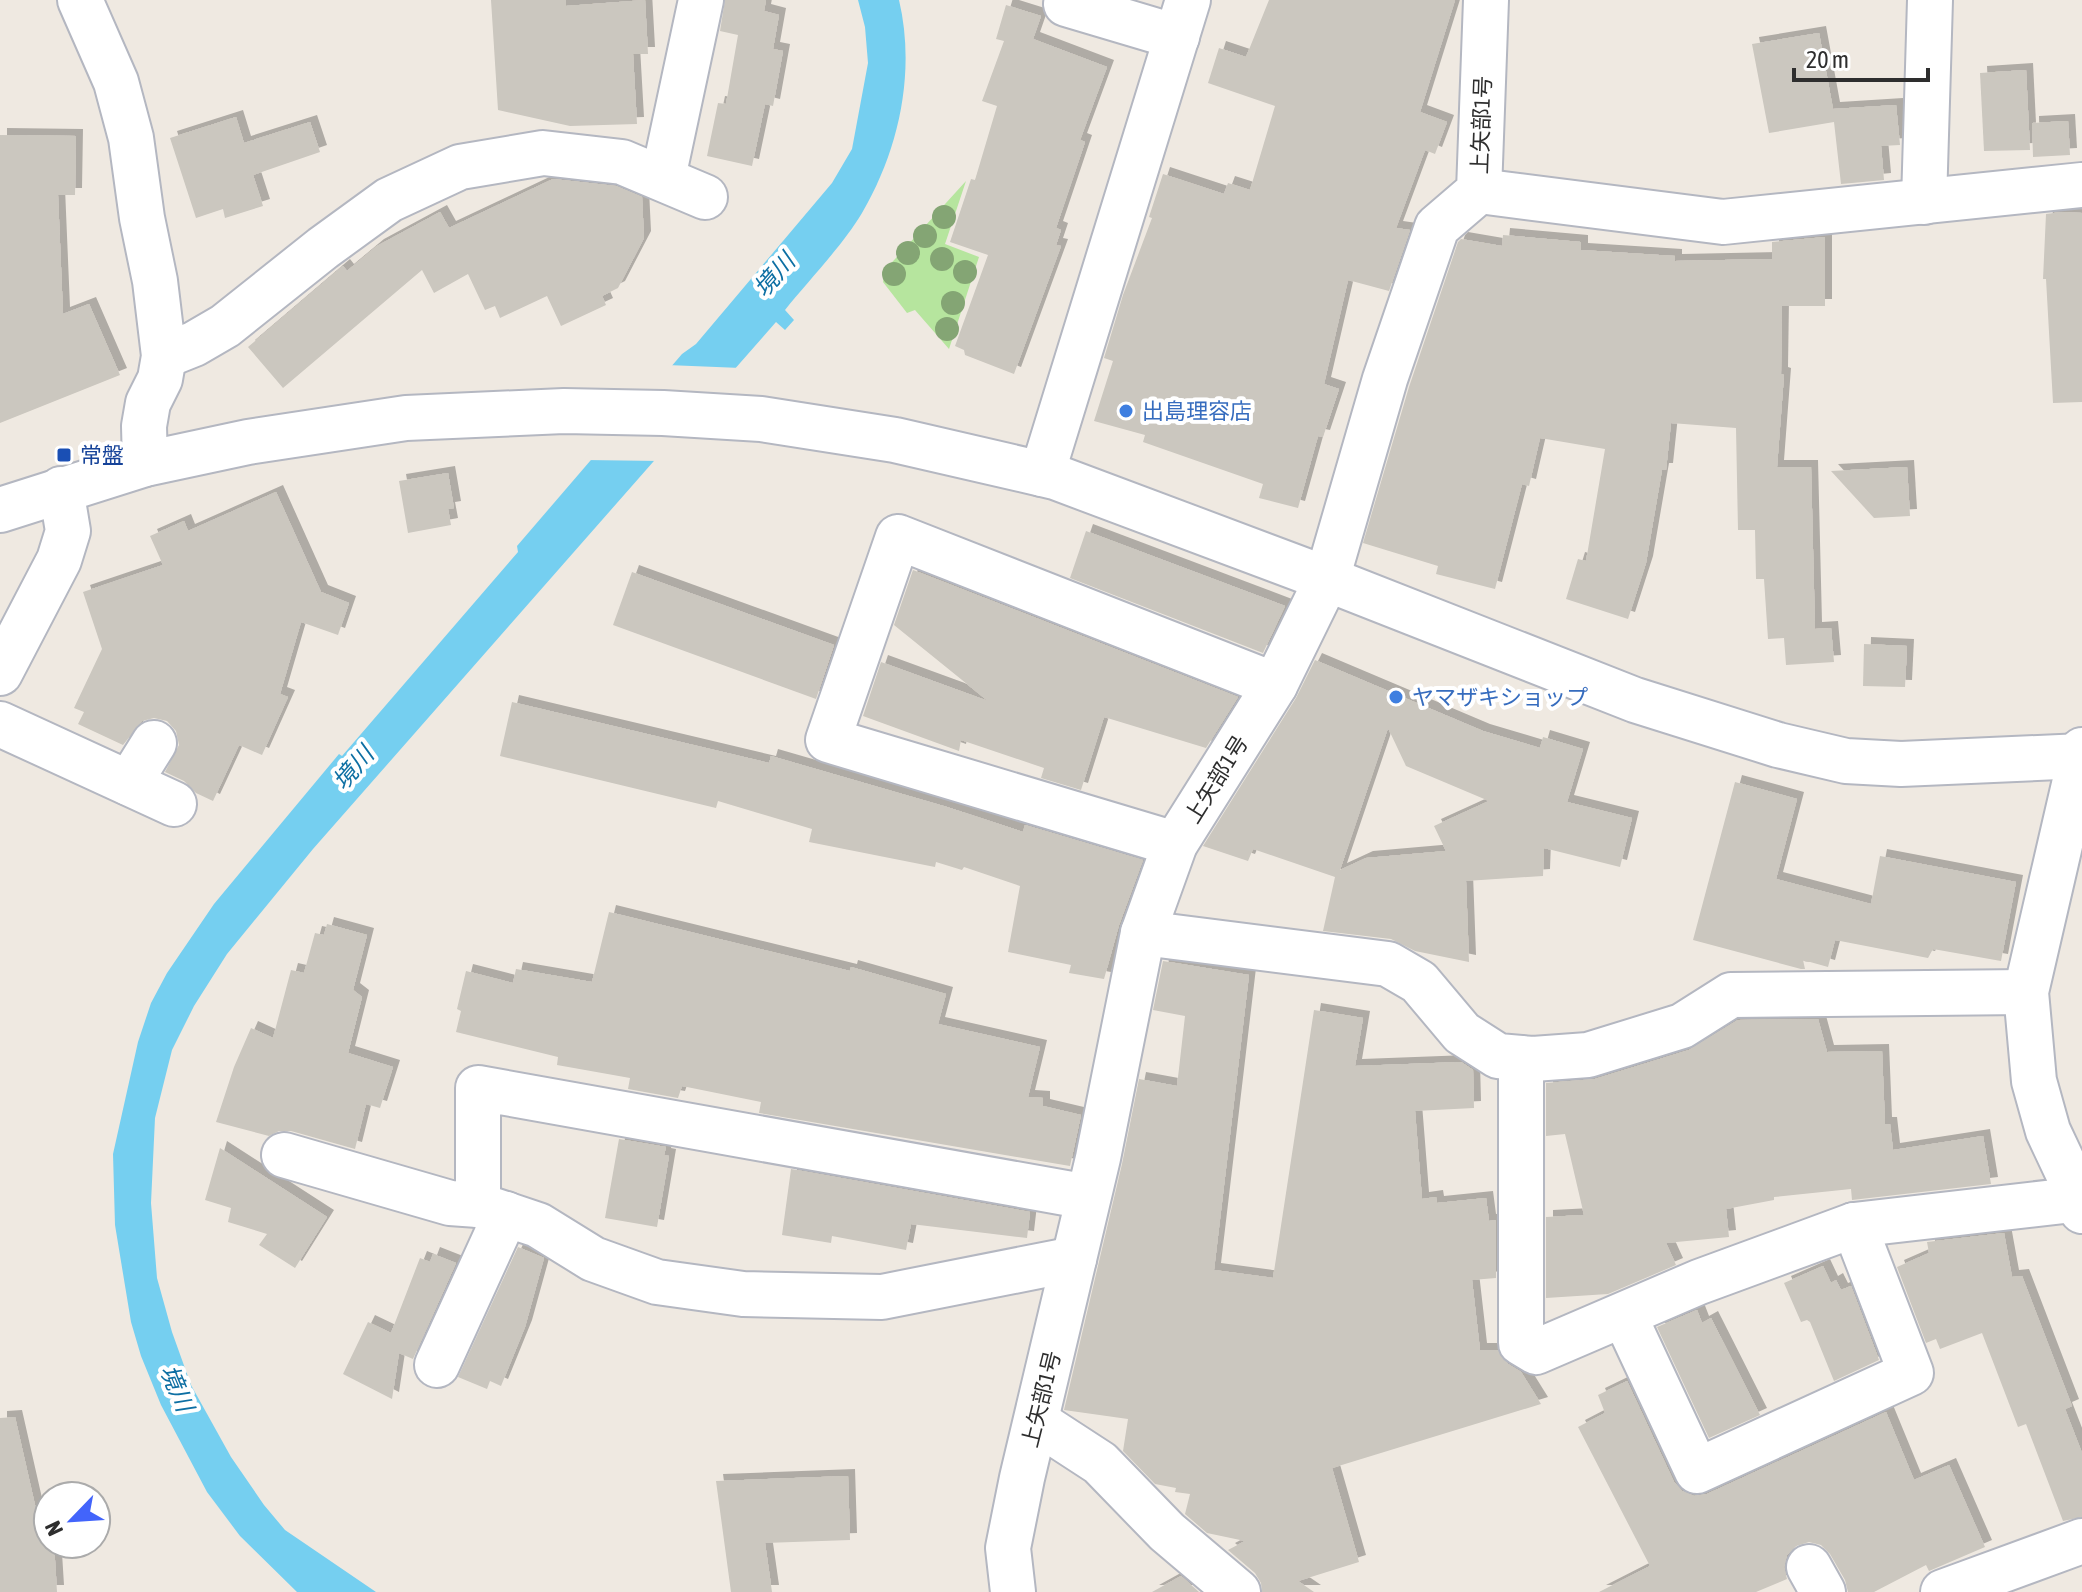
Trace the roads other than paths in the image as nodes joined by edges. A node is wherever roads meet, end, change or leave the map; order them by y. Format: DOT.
graph roads {
  1 [pos="80,0"];
  2 [pos="701,0"];
  3 [pos="1486,0"];
  4 [pos="1930,0"];
  5 [pos="1066,4"];
  6 [pos="1182,19"];
  7 [pos="663,178"];
  8 [pos="2082,185"];
  9 [pos="1479,191"];
  10 [pos="705,197"];
  11 [pos="1924,202"];
  12 [pos="164,356"];
  13 [pos="145,464"];
  14 [pos="1042,474"];
  15 [pos="61,489"];
  16 [pos="0,510"];
  17 [pos="1327,579"];
  18 [pos="0,673"];
  19 [pos="1275,685"];
  20 [pos="0,724"];
  21 [pos="154,743"];
  22 [pos="2081,754"];
  23 [pos="129,783"];
  24 [pos="174,804"];
  25 [pos="1175,844"];
  26 [pos="1143,933"];
  27 [pos="2026,992"];
  28 [pos="1521,1058"];
  29 [pos="2065,1132"];
  30 [pos="284,1155"];
  31 [pos="1088,1197"];
  32 [pos="2081,1205"];
  33 [pos="492,1210"];
  34 [pos="1854,1225"];
  35 [pos="1074,1259"];
  36 [pos="1624,1315"];
  37 [pos="437,1365"];
  38 [pos="1037,1422"];
  39 [pos="2082,1541"];
  40 [pos="1013,1592"];
  41 [pos="1238,1592"];
  42 [pos="1943,1592"];
  1 -- 12 [label="street"];
  2 -- 7 [label="street"];
  3 -- 9 [label="street, 上矢部1号"];
  4 -- 11 [label="street"];
  5 -- 6 [label="street"];
  6 -- 14 [label="street"];
  7 -- 10 [label="street"];
  7 -- 12 [label="street"];
  8 -- 11 [label="street"];
  9 -- 11 [label="street"];
  9 -- 17 [label="street, 上矢部1号"];
  12 -- 13 [label="street"];
  13 -- 14 [label="street"];
  13 -- 15 [label="street"];
  14 -- 17 [label="street"];
  15 -- 16 [label="street"];
  15 -- 18 [label="street"];
  17 -- 19 [label="street, 上矢部1号"];
  17 -- 22 [label="street"];
  19 -- 25 [label="street, 上矢部1号"];
  19 -- 25 [label="street"];
  20 -- 23 [label="street"];
  21 -- 23 [label="street"];
  22 -- 27 [label="street"];
  23 -- 24 [label="street"];
  25 -- 26 [label="street, 上矢部1号"];
  26 -- 28 [label="street"];
  26 -- 31 [label="street, 上矢部1号"];
  27 -- 28 [label="street"];
  27 -- 29 [label="street"];
  28 -- 36 [label="street"];
  29 -- 32 [label="street"];
  30 -- 33 [label="street"];
  31 -- 33 [label="street"];
  31 -- 35 [label="street, 上矢部1号"];
  32 -- 34 [label="street"];
  33 -- 35 [label="street"];
  33 -- 37 [label="street"];
  34 -- 36 [label="street"];
  34 -- 36 [label="street"];
  35 -- 38 [label="street, 上矢部1号"];
  38 -- 40 [label="street, 上矢部1号"];
  38 -- 41 [label="street"];
  39 -- 42 [label="street"];
}
